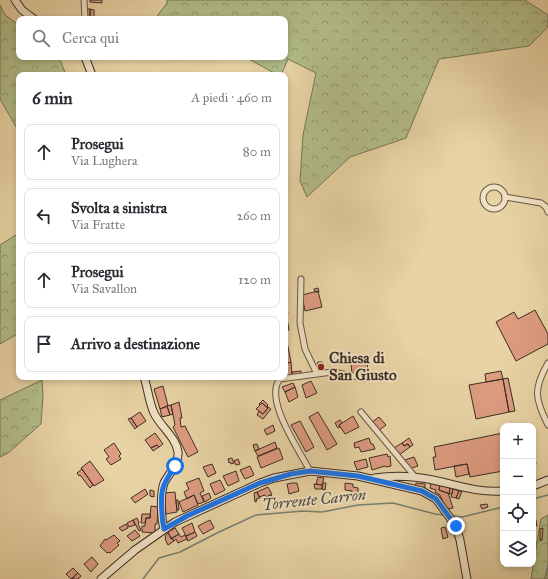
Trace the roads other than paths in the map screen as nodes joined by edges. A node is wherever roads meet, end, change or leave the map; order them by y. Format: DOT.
graph roads {
  1 [pos="15,0"];
  2 [pos="84,0"];
  3 [pos="30,16"];
  4 [pos="85,16"];
  5 [pos="86,60"];
  6 [pos="91,72"];
  7 [pos="505,197"];
  8 [pos="548,212"];
  9 [pos="301,279"];
  10 [pos="548,363"];
  11 [pos="317,374"];
  12 [pos="288,378"];
  13 [pos="364,378"];
  14 [pos="145,380"];
  15 [pos="279,380"];
  16 [pos="361,412"];
  17 [pos="548,425"];
  18 [pos="310,471"];
  19 [pos="371,478"];
  20 [pos="416,478"];
  21 [pos="548,480"];
  22 [pos="536,485"];
  23 [pos="500,491"];
  24 [pos="164,529"];
  25 [pos="101,579"];
  26 [pos="467,579"];
  1 -- 3 [label="main road"];
  2 -- 4 [label="street"];
  5 -- 6 [label="main road"];
  7 -- 7 [label="street"];
  7 -- 8 [label="street"];
  9 -- 11 [label="street"];
  10 -- 17 [label="street"];
  11 -- 12 [label="street"];
  11 -- 13 [label="street"];
  14 -- 24 [label="main road"];
  15 -- 18 [label="street"];
  16 -- 20 [label="street"];
  18 -- 19 [label="main road"];
  18 -- 24 [label="main road"];
  19 -- 20 [label="main road"];
  19 -- 26 [label="main road"];
  20 -- 23 [label="main road"];
  21 -- 22 [label="main road"];
  24 -- 25 [label="main road"];
}
